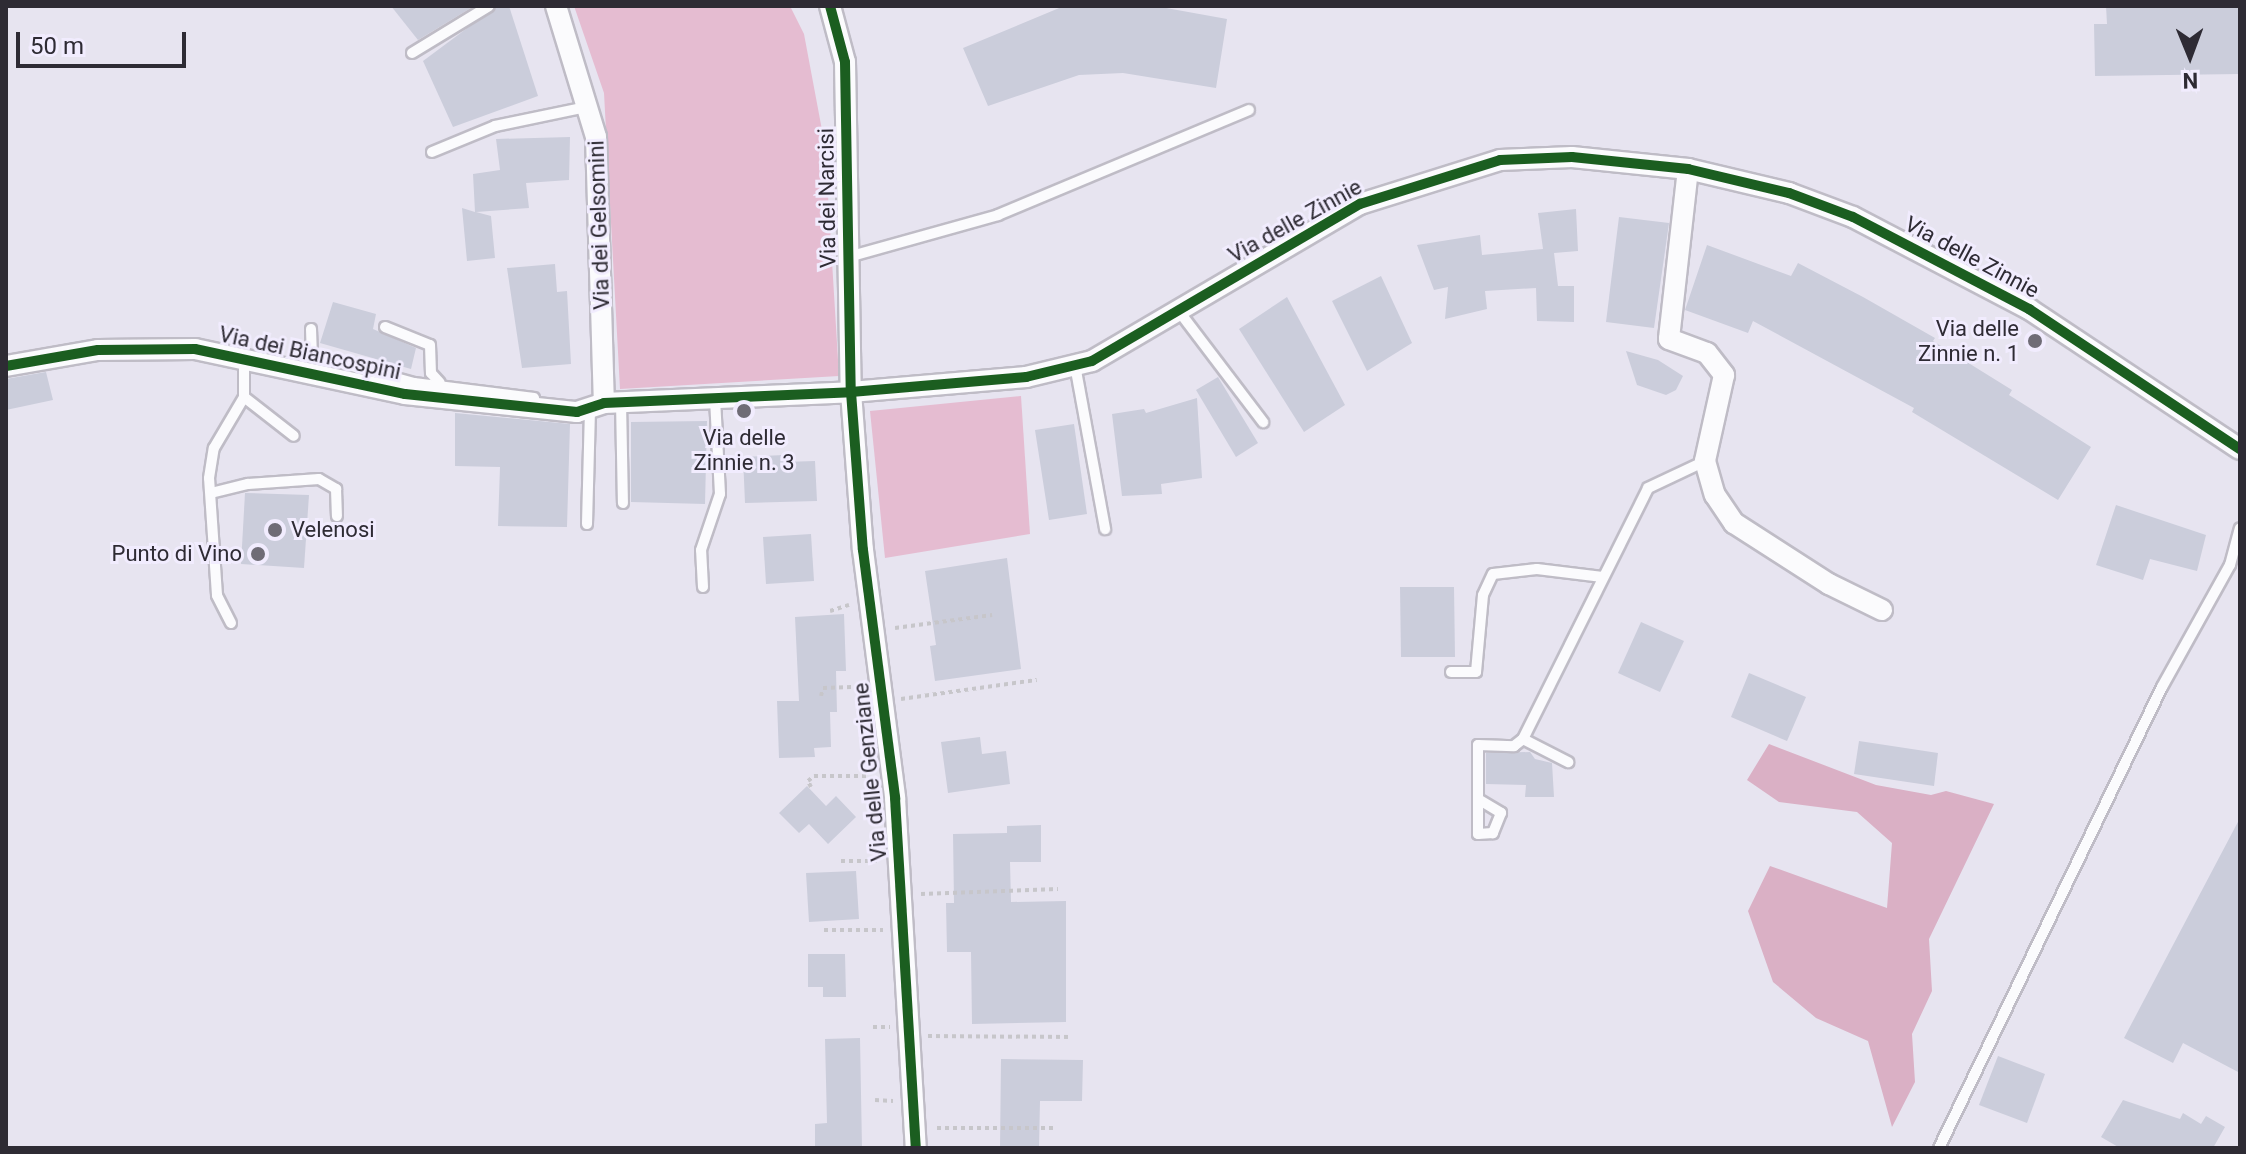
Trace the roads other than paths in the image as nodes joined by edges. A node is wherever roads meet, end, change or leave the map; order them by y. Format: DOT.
graph roads {
  1 [pos="489,6"];
  2 [pos="556,6"];
  3 [pos="830,6"];
  4 [pos="412,53"];
  5 [pos="589,107"];
  6 [pos="1249,110"];
  7 [pos="432,152"];
  8 [pos="1688,169"];
  9 [pos="848,257"];
  10 [pos="1178,310"];
  11 [pos="385,327"];
  12 [pos="311,329"];
  13 [pos="244,359"];
  14 [pos="1075,365"];
  15 [pos="6,366"];
  16 [pos="440,383"];
  17 [pos="851,392"];
  18 [pos="244,397"];
  19 [pos="715,399"];
  20 [pos="598,406"];
  21 [pos="1263,422"];
  22 [pos="294,436"];
  23 [pos="2240,449"];
  24 [pos="1705,461"];
  25 [pos="211,493"];
  26 [pos="623,503"];
  27 [pos="337,516"];
  28 [pos="587,524"];
  29 [pos="2240,528"];
  30 [pos="1105,529"];
  31 [pos="1603,577"];
  32 [pos="703,587"];
  33 [pos="1882,610"];
  34 [pos="231,623"];
  35 [pos="1451,672"];
  36 [pos="1523,739"];
  37 [pos="1568,762"];
  38 [pos="1478,799"];
  39 [pos="916,1138"];
  40 [pos="1939,1148"];
  1 -- 4 [label="lane"];
  2 -- 5 [label="street, Via dei Gelsomini"];
  3 -- 9 [label="street, Via dei Narcisi"];
  5 -- 7 [label="lane"];
  5 -- 20 [label="street, Via dei Gelsomini"];
  6 -- 9 [label="lane"];
  8 -- 10 [label="street, Via delle Zinnie"];
  8 -- 23 [label="street, Via delle Zinnie"];
  8 -- 24 [label="street"];
  9 -- 17 [label="street, Via dei Narcisi"];
  10 -- 14 [label="street, Via delle Zinnie"];
  10 -- 21 [label="lane"];
  11 -- 16 [label="lane"];
  12 -- 16 [label="lane"];
  13 -- 15 [label="street, Via dei Biancospini"];
  13 -- 18 [label="lane"];
  13 -- 20 [label="street, Via dei Biancospini"];
  14 -- 17 [label="street, Via delle Zinnie"];
  14 -- 30 [label="lane"];
  16 -- 20 [label="lane"];
  17 -- 19 [label="street, Via delle Zinnie"];
  17 -- 39 [label="street, Via delle Genziane"];
  18 -- 22 [label="lane"];
  18 -- 25 [label="lane"];
  19 -- 20 [label="street, Via delle Zinnie"];
  19 -- 32 [label="lane"];
  20 -- 26 [label="lane"];
  20 -- 28 [label="lane"];
  24 -- 31 [label="lane"];
  24 -- 33 [label="street"];
  25 -- 27 [label="lane"];
  25 -- 34 [label="lane"];
  29 -- 40 [label="lane"];
  31 -- 35 [label="lane"];
  31 -- 36 [label="lane"];
  36 -- 37 [label="lane"];
  36 -- 38 [label="lane"];
}
